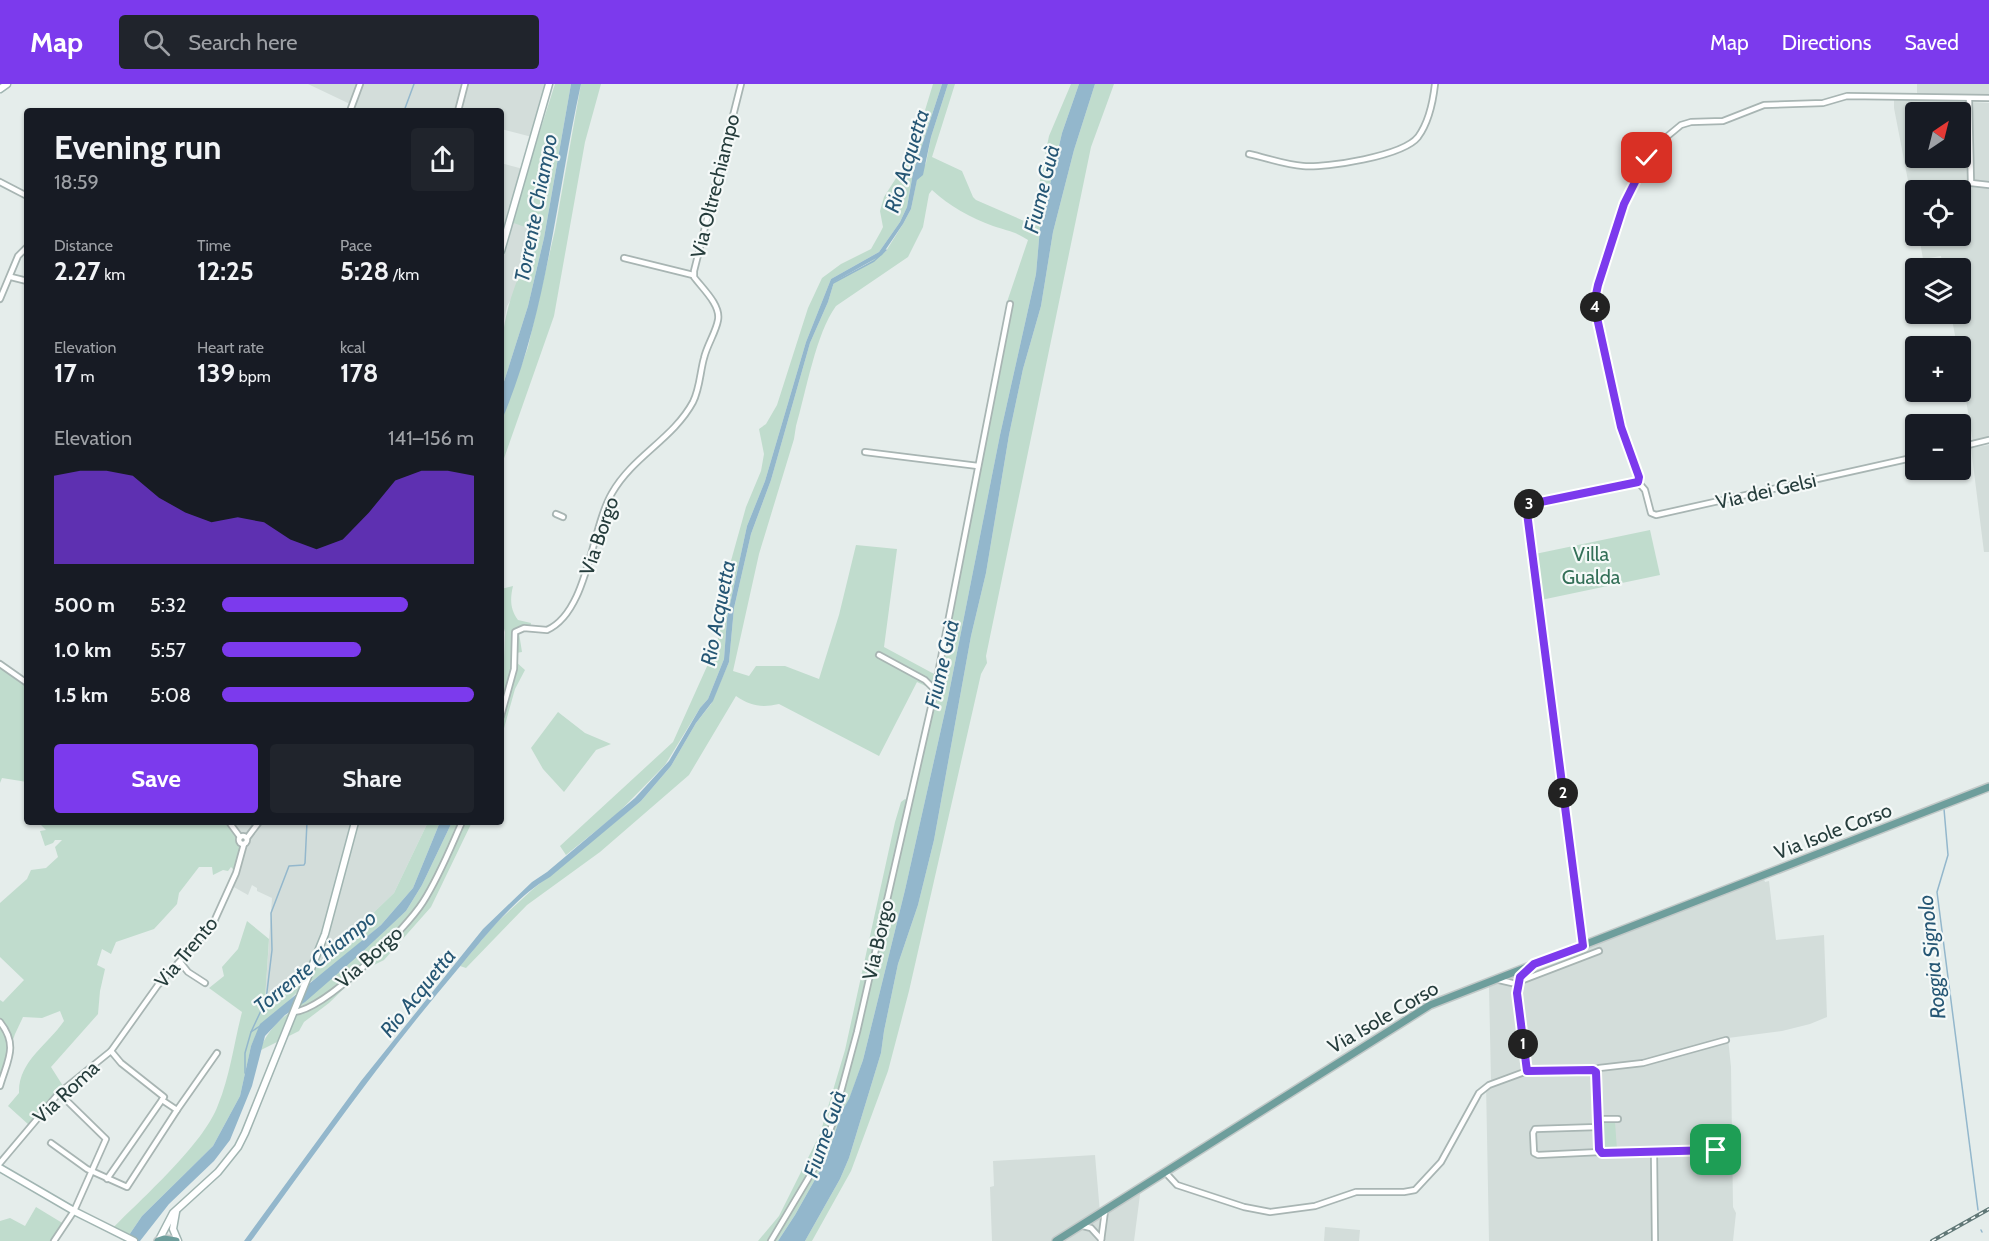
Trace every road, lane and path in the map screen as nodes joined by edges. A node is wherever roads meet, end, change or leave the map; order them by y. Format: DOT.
graph roads {
  1 [pos="7,84"];
  2 [pos="360,84"];
  3 [pos="465,84"];
  4 [pos="549,84"];
  5 [pos="741,84"];
  6 [pos="1435,84"];
  7 [pos="0,89"];
  8 [pos="1989,98"];
  9 [pos="1969,99"];
  10 [pos="351,108"];
  11 [pos="459,108"];
  12 [pos="1249,154"];
  13 [pos="0,182"];
  14 [pos="1989,185"];
  15 [pos="24,194"];
  16 [pos="504,241"];
  17 [pos="24,250"];
  18 [pos="624,258"];
  19 [pos="693,274"];
  20 [pos="11,277"];
  21 [pos="24,280"];
  22 [pos="0,299"];
  23 [pos="1010,304"];
  24 [pos="698,386"];
  25 [pos="1989,440"];
  26 [pos="1971,444"];
  27 [pos="865,452"];
  28 [pos="1905,459"];
  29 [pos="978,466"];
  30 [pos="1638,482"];
  31 [pos="556,514"];
  32 [pos="563,517"];
  33 [pos="879,655"];
  34 [pos="0,664"];
  35 [pos="24,681"];
  36 [pos="934,688"];
  37 [pos="504,705"];
  38 [pos="1989,787"];
  39 [pos="232,825"];
  40 [pos="257,825"];
  41 [pos="354,825"];
  42 [pos="461,825"];
  43 [pos="240,837"];
  44 [pos="247,838"];
  45 [pos="244,844"];
  46 [pos="1583,946"];
  47 [pos="1599,951"];
  48 [pos="180,962"];
  49 [pos="1534,964"];
  50 [pos="1511,972"];
  51 [pos="1485,982"];
  52 [pos="1518,982"];
  53 [pos="205,983"];
  54 [pos="1512,983"];
  55 [pos="1517,993"];
  56 [pos="294,1012"];
  57 [pos="0,1022"];
  58 [pos="1726,1040"];
  59 [pos="111,1051"];
  60 [pos="217,1053"];
  61 [pos="1527,1071"];
  62 [pos="1595,1071"];
  63 [pos="0,1086"];
  64 [pos="59,1093"];
  65 [pos="163,1097"];
  66 [pos="177,1110"];
  67 [pos="1598,1119"];
  68 [pos="1618,1119"];
  69 [pos="1598,1127"];
  70 [pos="51,1143"];
  71 [pos="1600,1152"];
  72 [pos="1705,1152"];
  73 [pos="1654,1153"];
  74 [pos="1,1160"];
  75 [pos="0,1168"];
  76 [pos="91,1172"];
  77 [pos="1165,1172"];
  78 [pos="107,1179"];
  79 [pos="177,1209"];
  80 [pos="1106,1209"];
  81 [pos="74,1211"];
  82 [pos="1094,1217"];
  83 [pos="1102,1223"];
  84 [pos="1080,1226"];
  85 [pos="1096,1232"];
  86 [pos="1101,1240"];
  87 [pos="54,1241"];
  88 [pos="134,1241"];
  89 [pos="158,1241"];
  90 [pos="177,1241"];
  91 [pos="771,1241"];
  92 [pos="1056,1241"];
  93 [pos="1655,1241"];
  1 -- 7 [label="main road"];
  2 -- 10 [label="street"];
  3 -- 11 [label="street"];
  4 -- 16 [label="main road"];
  5 -- 19 [label="street, Via Oltrechiampo"];
  6 -- 12 [label="street"];
  8 -- 9 [label="street"];
  9 -- 14 [label="street"];
  9 -- 30 [label="street"];
  13 -- 15 [label="street"];
  17 -- 20 [label="street"];
  18 -- 19 [label="street"];
  19 -- 24 [label="street, Via Oltrechiampo"];
  20 -- 21 [label="street"];
  20 -- 22 [label="street"];
  23 -- 29 [label="street, Via Borgo"];
  24 -- 37 [label="street, Via Borgo"];
  25 -- 26 [label="street"];
  27 -- 29 [label="street"];
  28 -- 30 [label="street, Via dei Gelsi"];
  29 -- 36 [label="street, Via Borgo"];
  30 -- 46 [label="street"];
  31 -- 32 [label="street"];
  33 -- 36 [label="street"];
  34 -- 35 [label="street"];
  36 -- 91 [label="street, Via Borgo"];
  38 -- 46 [label="main road, Via Isole Corso"];
  39 -- 43 [label="street"];
  40 -- 44 [label="street"];
  41 -- 56 [label="main road"];
  42 -- 56 [label="street, Via Borgo"];
  43 -- 44 [label="street"];
  43 -- 45 [label="street"];
  44 -- 45 [label="street"];
  45 -- 48 [label="street, Via Trento"];
  46 -- 49 [label="main road, Via Isole Corso"];
  47 -- 52 [label="street"];
  48 -- 53 [label="street"];
  48 -- 59 [label="street, Via Trento"];
  49 -- 50 [label="main road, Via Isole Corso"];
  49 -- 52 [label="street"];
  50 -- 51 [label="main road, Via Isole Corso"];
  50 -- 52 [label="street"];
  50 -- 54 [label="street"];
  51 -- 54 [label="street"];
  51 -- 77 [label="main road, Via Isole Corso"];
  52 -- 55 [label="street"];
  54 -- 55 [label="street"];
  55 -- 61 [label="street"];
  56 -- 79 [label="main road"];
  57 -- 63 [label="street"];
  58 -- 62 [label="street"];
  59 -- 64 [label="street, Via Roma"];
  59 -- 65 [label="street"];
  60 -- 66 [label="street"];
  61 -- 62 [label="street"];
  61 -- 77 [label="street"];
  62 -- 67 [label="street"];
  64 -- 74 [label="street, Via Roma"];
  64 -- 76 [label="street"];
  65 -- 66 [label="street"];
  65 -- 78 [label="street"];
  66 -- 78 [label="street"];
  67 -- 68 [label="street"];
  67 -- 69 [label="street"];
  69 -- 71 [label="street"];
  69 -- 71 [label="street"];
  70 -- 76 [label="street"];
  71 -- 73 [label="street"];
  72 -- 73 [label="street"];
  73 -- 93 [label="street"];
  75 -- 81 [label="main road"];
  76 -- 78 [label="street"];
  76 -- 81 [label="street"];
  77 -- 80 [label="main road, Via Isole Corso"];
  79 -- 89 [label="main road"];
  79 -- 90 [label="main road"];
  80 -- 82 [label="main road, Via Isole Corso"];
  80 -- 83 [label="street"];
  81 -- 87 [label="street"];
  81 -- 88 [label="main road"];
  82 -- 83 [label="street"];
  82 -- 84 [label="main road, Via Isole Corso"];
  82 -- 85 [label="street"];
  83 -- 86 [label="street"];
  84 -- 85 [label="street"];
  84 -- 92 [label="main road, Via Isole Corso"];
  85 -- 86 [label="street"];
  89 -- 90 [label="main road"];
}
